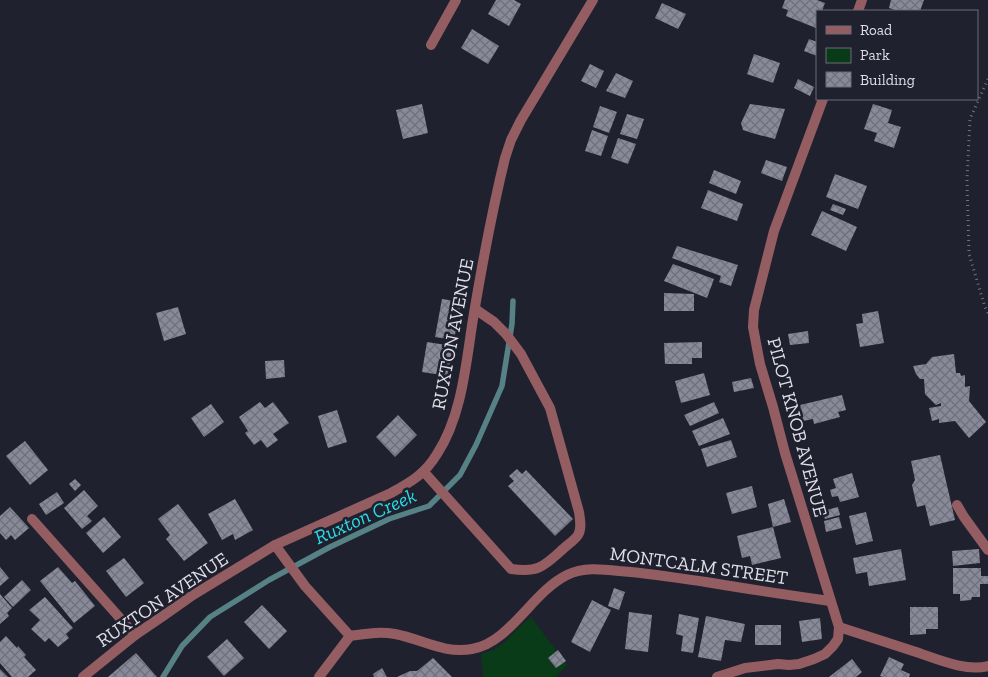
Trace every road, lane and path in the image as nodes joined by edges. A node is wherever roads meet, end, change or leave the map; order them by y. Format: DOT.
graph roads {
  1 [pos="456,0"];
  2 [pos="593,0"];
  3 [pos="431,45"];
  4 [pos="988,79"];
  5 [pos="823,100"];
  6 [pos="475,309"];
  7 [pos="988,312"];
  8 [pos="424,472"];
  9 [pos="957,505"];
  10 [pos="32,519"];
  11 [pos="275,545"];
  12 [pos="988,550"];
  13 [pos="830,601"];
  14 [pos="839,628"];
  15 [pos="135,635"];
  16 [pos="350,636"];
  17 [pos="988,666"];
  18 [pos="84,677"];
  19 [pos="319,677"];
  20 [pos="717,677"];
  1 -- 3 [label="street"];
  2 -- 6 [label="street, RUXTON AVENUE"];
  4 -- 7 [label="path"];
  5 -- 13 [label="street, PILOT KNOB AVENUE"];
  6 -- 8 [label="street, RUXTON AVENUE"];
  6 -- 8 [label="street"];
  8 -- 11 [label="street, RUXTON AVENUE"];
  9 -- 12 [label="street"];
  10 -- 15 [label="street"];
  11 -- 15 [label="street, RUXTON AVENUE"];
  11 -- 16 [label="street"];
  13 -- 14 [label="street, PILOT KNOB AVENUE"];
  13 -- 16 [label="street, MONTCALM STREET"];
  14 -- 17 [label="street"];
  14 -- 20 [label="street"];
  15 -- 18 [label="street, RUXTON AVENUE"];
  16 -- 19 [label="street"];
}
